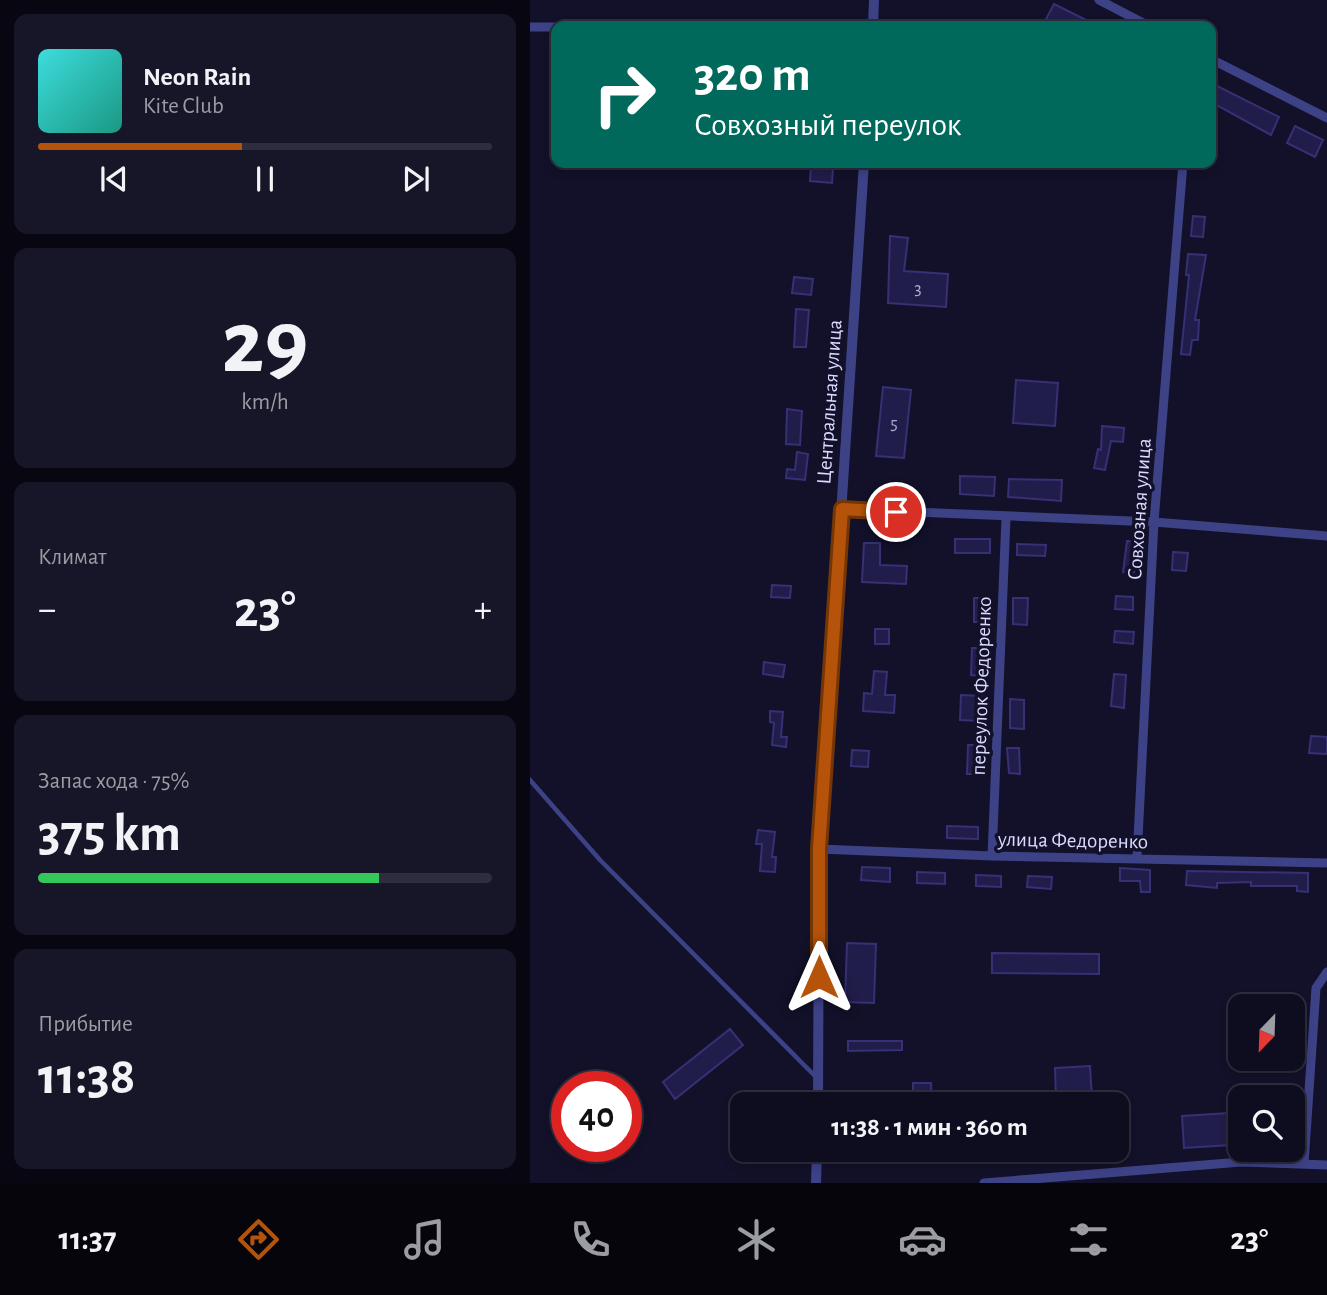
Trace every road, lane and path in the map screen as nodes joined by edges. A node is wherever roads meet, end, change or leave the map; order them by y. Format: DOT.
graph roads {
  1 [pos="874,0"];
  2 [pos="1099,0"];
  3 [pos="873,21"];
  4 [pos="1139,21"];
  5 [pos="530,27"];
  6 [pos="551,27"];
  7 [pos="1216,62"];
  8 [pos="1327,118"];
  9 [pos="864,168"];
  10 [pos="1183,168"];
  11 [pos="842,509"];
  12 [pos="1006,517"];
  13 [pos="1154,522"];
  14 [pos="1327,536"];
  15 [pos="530,780"];
  16 [pos="819,849"];
  17 [pos="991,856"];
  18 [pos="1137,858"];
  19 [pos="1327,863"];
  20 [pos="1327,971"];
  21 [pos="818,1079"];
  22 [pos="818,1092"];
  23 [pos="816,1162"];
  24 [pos="1304,1164"];
  25 [pos="1327,1165"];
  26 [pos="816,1183"];
  27 [pos="984,1183"];
  1 -- 3 [label="street"];
  2 -- 4 [label="street"];
  5 -- 6 [label="street"];
  7 -- 8 [label="street"];
  9 -- 11 [label="street, Центральная улица"];
  10 -- 13 [label="street, Совхозная улица"];
  11 -- 12 [label="street"];
  11 -- 16 [label="street, Центральная улица"];
  12 -- 13 [label="street"];
  12 -- 17 [label="street, переулок Федоренко"];
  13 -- 14 [label="street"];
  13 -- 18 [label="street, Совхозная улица"];
  15 -- 21 [label="lane"];
  16 -- 17 [label="street, улица Федоренко"];
  16 -- 21 [label="street, Центральная улица"];
  17 -- 18 [label="street, улица Федоренко"];
  18 -- 19 [label="street, улица Федоренко"];
  20 -- 24 [label="street"];
  21 -- 22 [label="street, Центральная улица"];
  23 -- 26 [label="street"];
  24 -- 25 [label="street"];
  24 -- 27 [label="street"];
}
